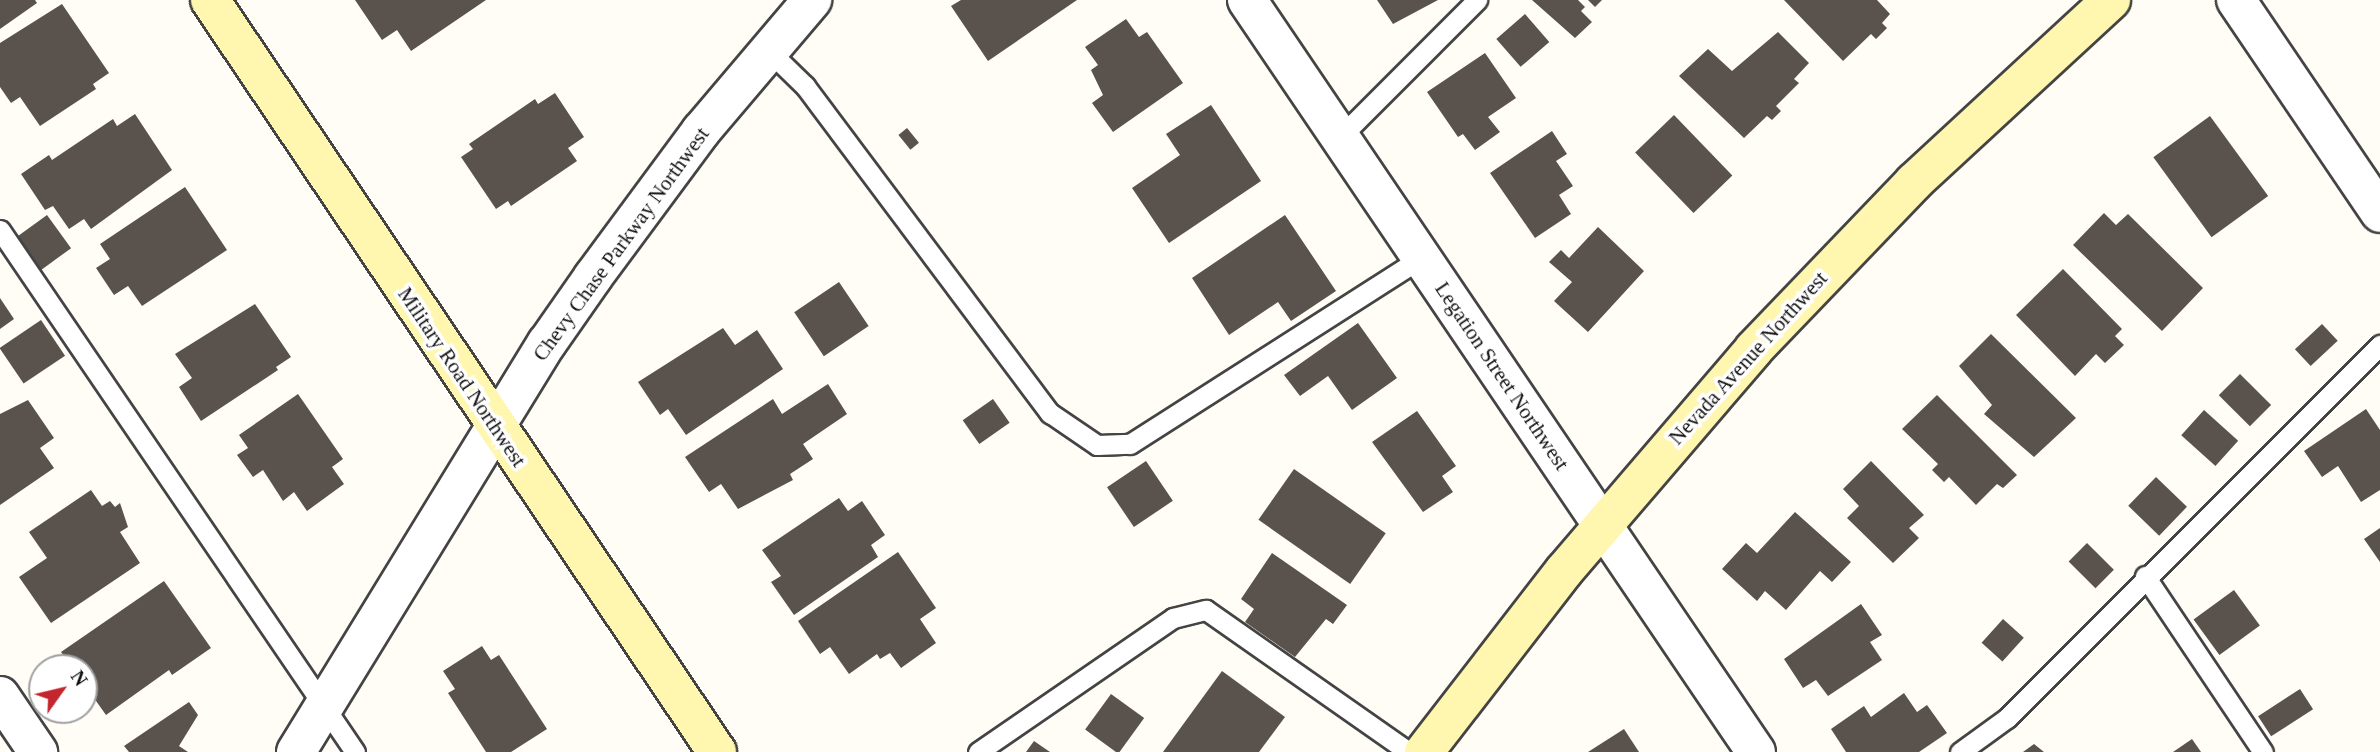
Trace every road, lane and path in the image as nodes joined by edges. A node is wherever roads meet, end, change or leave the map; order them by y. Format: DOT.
graph roads {
  1 [pos="210,0"];
  2 [pos="812,0"];
  3 [pos="1247,0"];
  4 [pos="1477,0"];
  5 [pos="2111,0"];
  6 [pos="2236,0"];
  7 [pos="768,50"];
  8 [pos="1340,137"];
  9 [pos="2380,213"];
  10 [pos="0,230"];
  11 [pos="1422,257"];
  12 [pos="2380,345"];
  13 [pos="497,428"];
  14 [pos="1603,524"];
  15 [pos="2145,576"];
  16 [pos="0,696"];
  17 [pos="324,707"];
  18 [pos="38,752"];
  19 [pos="296,752"];
  20 [pos="355,752"];
  21 [pos="717,752"];
  22 [pos="978,752"];
  23 [pos="1409,752"];
  24 [pos="1424,752"];
  25 [pos="1756,752"];
  26 [pos="1960,752"];
  27 [pos="2263,752"];
  1 -- 13 [label="street, Military Road Northwest"];
  2 -- 7 [label="street, Chevy Chase Parkway Northwest"];
  3 -- 8 [label="street, Legation Street Northwest"];
  4 -- 8 [label="lane"];
  5 -- 14 [label="street, Nevada Avenue Northwest"];
  6 -- 9 [label="street"];
  7 -- 11 [label="lane"];
  7 -- 13 [label="street, Chevy Chase Parkway Northwest"];
  8 -- 11 [label="street, Legation Street Northwest"];
  10 -- 17 [label="lane"];
  11 -- 14 [label="street, Legation Street Northwest"];
  12 -- 15 [label="lane"];
  13 -- 17 [label="street, Chevy Chase Parkway Northwest"];
  13 -- 21 [label="street, Military Road Northwest"];
  14 -- 24 [label="street, Nevada Avenue Northwest"];
  14 -- 25 [label="street, Legation Street Northwest"];
  15 -- 26 [label="lane"];
  15 -- 27 [label="lane"];
  16 -- 18 [label="street"];
  17 -- 19 [label="street, Chevy Chase Parkway Northwest"];
  17 -- 20 [label="lane"];
  22 -- 23 [label="lane"];
}
